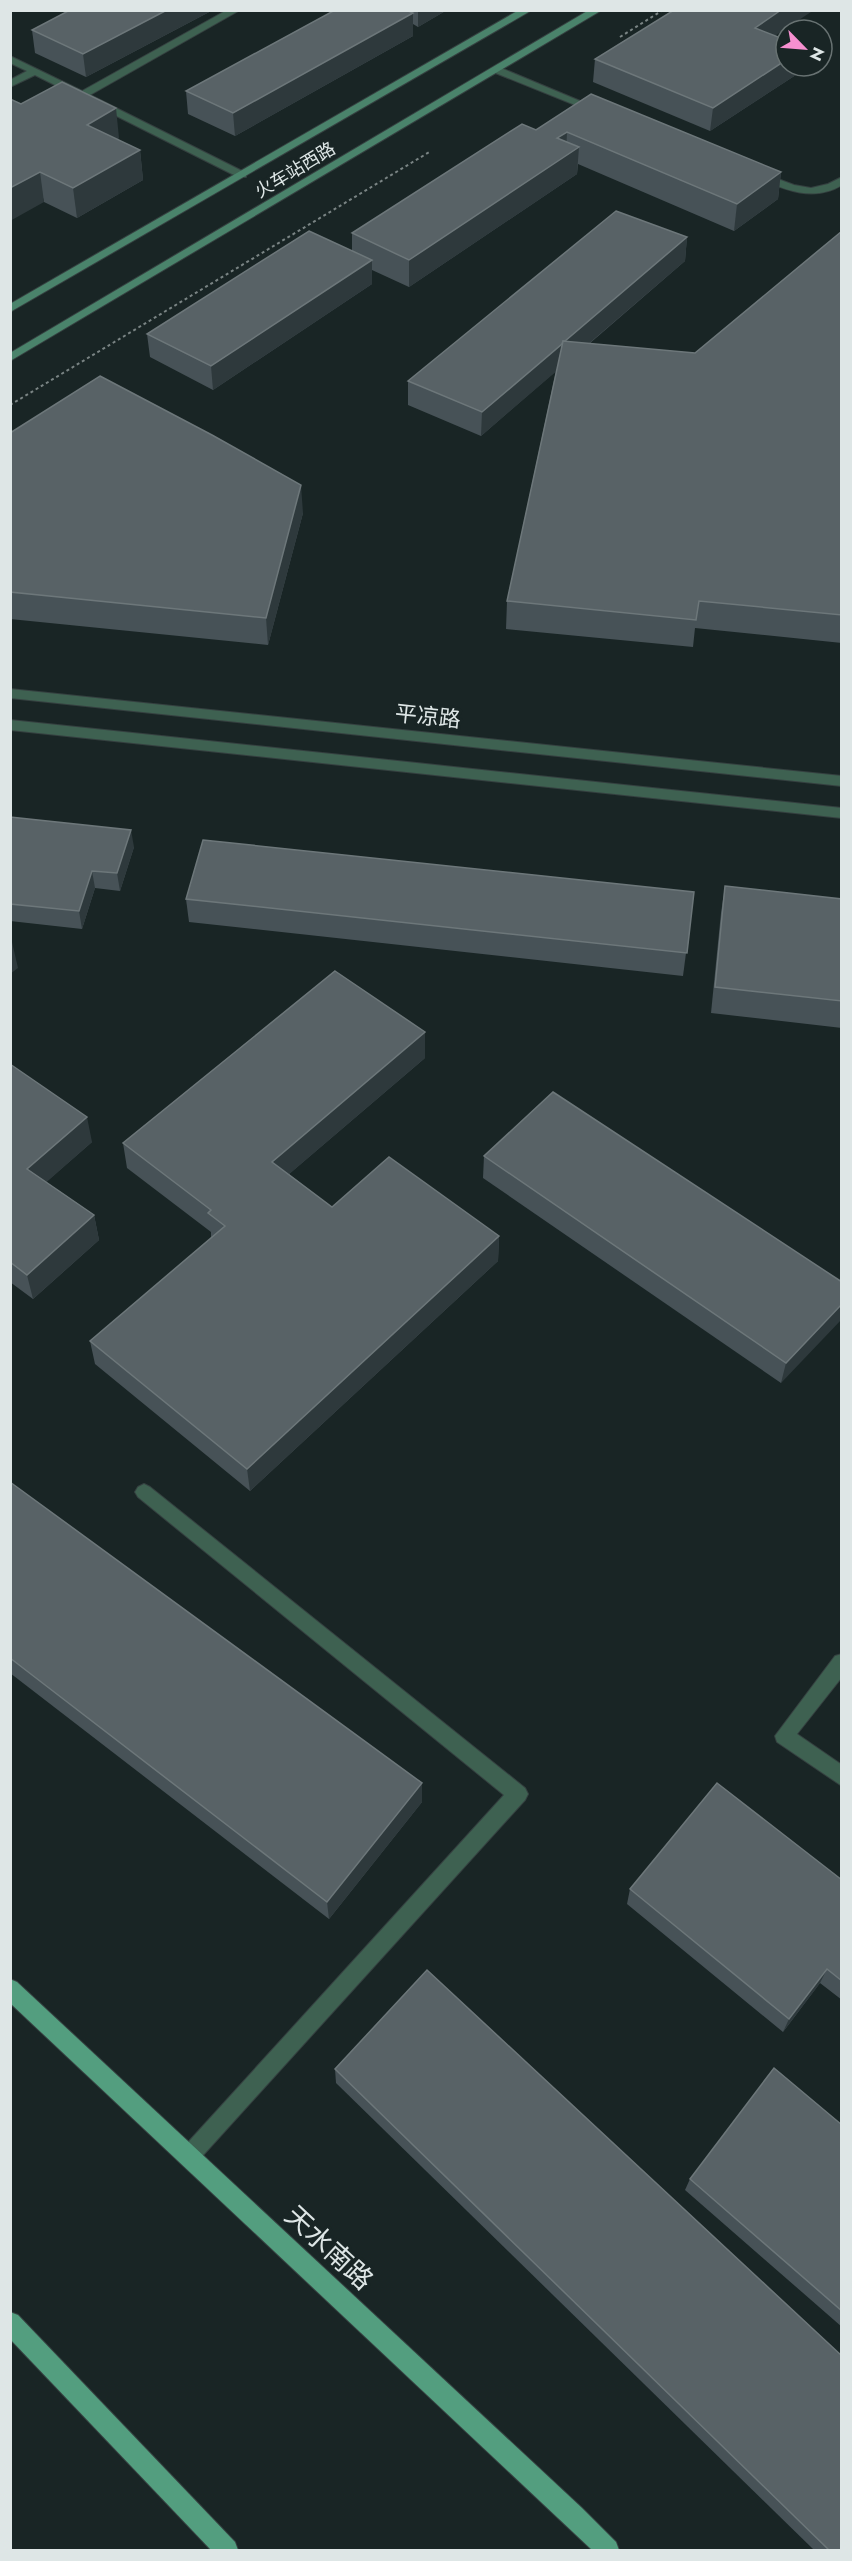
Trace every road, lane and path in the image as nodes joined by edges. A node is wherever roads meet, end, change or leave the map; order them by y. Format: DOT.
graph roads {
  1 [pos="235,10"];
  2 [pos="527,10"];
  3 [pos="597,10"];
  4 [pos="663,10"];
  5 [pos="615,40"];
  6 [pos="10,59"];
  7 [pos="497,70"];
  8 [pos="35,71"];
  9 [pos="10,84"];
  10 [pos="83,96"];
  11 [pos="615,117"];
  12 [pos="437,148"];
  13 [pos="746,170"];
  14 [pos="242,175"];
  15 [pos="842,180"];
  16 [pos="10,309"];
  17 [pos="10,358"];
  18 [pos="10,405"];
  19 [pos="10,693"];
  20 [pos="10,725"];
  21 [pos="842,781"];
  22 [pos="842,813"];
  23 [pos="144,1492"];
  24 [pos="842,1662"];
  25 [pos="842,1777"];
  26 [pos="10,1989"];
  27 [pos="189,2156"];
  28 [pos="10,2324"];
  29 [pos="227,2550"];
  30 [pos="608,2550"];
  1 -- 10 [label="street"];
  2 -- 14 [label="main road, 火车站西路"];
  3 -- 7 [label="main road, 火车站西路"];
  4 -- 5 [label="path"];
  6 -- 8 [label="street"];
  7 -- 11 [label="street"];
  7 -- 17 [label="main road, 火车站西路"];
  8 -- 9 [label="street"];
  8 -- 10 [label="street"];
  10 -- 14 [label="street"];
  12 -- 18 [label="path"];
  13 -- 15 [label="street"];
  14 -- 16 [label="main road, 火车站西路"];
  19 -- 21 [label="street, 平凉路"];
  20 -- 22 [label="street"];
  23 -- 27 [label="street"];
  24 -- 25 [label="street"];
  26 -- 27 [label="main road, 天水南路"];
  27 -- 30 [label="main road, 天水南路"];
  28 -- 29 [label="main road"];
}
